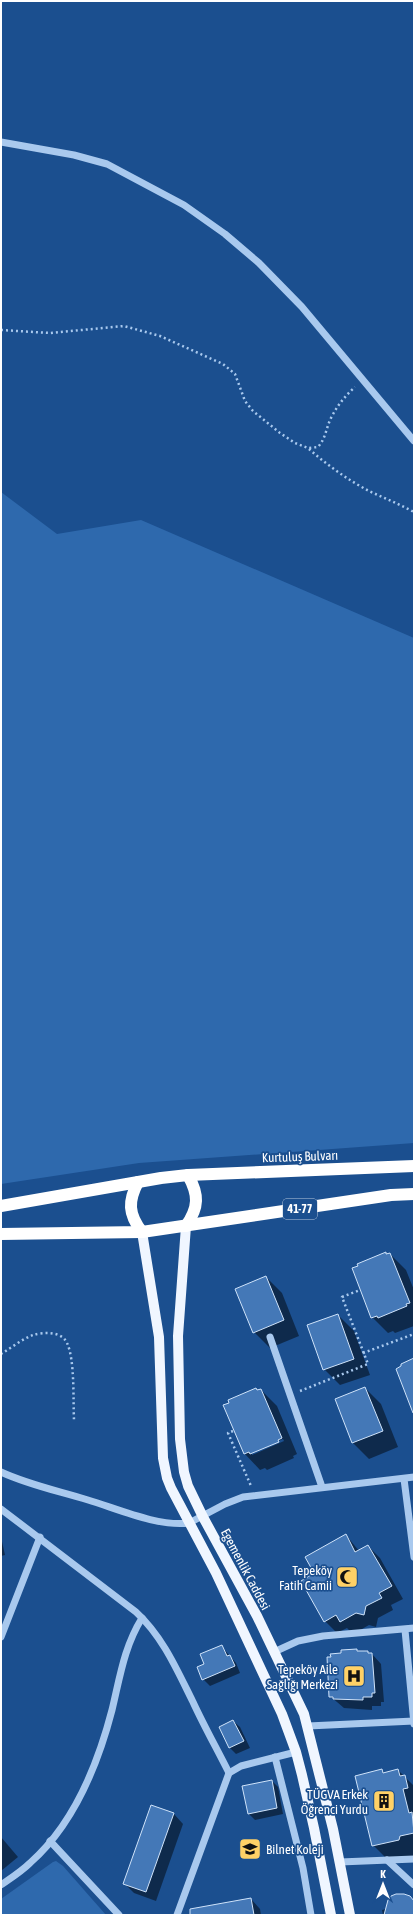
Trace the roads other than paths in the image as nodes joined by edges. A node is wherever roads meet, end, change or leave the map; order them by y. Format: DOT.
graph roads {
  1 [pos="1,142"];
  2 [pos="414,441"];
  3 [pos="414,1166"];
  4 [pos="188,1175"];
  5 [pos="138,1182"];
  6 [pos="414,1194"];
  7 [pos="1,1206"];
  8 [pos="186,1226"];
  9 [pos="142,1232"];
  10 [pos="1,1234"];
  11 [pos="270,1337"];
  12 [pos="1,1472"];
  13 [pos="414,1477"];
  14 [pos="404,1478"];
  15 [pos="322,1487"];
  16 [pos="1,1509"];
  17 [pos="203,1516"];
  18 [pos="189,1523"];
  19 [pos="40,1537"];
  20 [pos="414,1556"];
  21 [pos="142,1618"];
  22 [pos="414,1628"];
  23 [pos="405,1630"];
  24 [pos="1,1637"];
  25 [pos="274,1652"];
  26 [pos="414,1722"];
  27 [pos="308,1726"];
  28 [pos="296,1752"];
  29 [pos="275,1757"];
  30 [pos="229,1773"];
  31 [pos="50,1841"];
  32 [pos="414,1859"];
  33 [pos="388,1860"];
  34 [pos="340,1862"];
  35 [pos="414,1884"];
  36 [pos="1,1885"];
  37 [pos="119,1915"];
  38 [pos="177,1915"];
  39 [pos="311,1915"];
  40 [pos="331,1915"];
  41 [pos="350,1915"];
  1 -- 2 [label="street"];
  3 -- 4 [label="highway, Kurtuluş Bulvarı"];
  4 -- 5 [label="highway"];
  4 -- 8 [label="highway"];
  5 -- 7 [label="highway"];
  5 -- 9 [label="highway"];
  6 -- 8 [label="highway, 41-77"];
  8 -- 9 [label="highway"];
  8 -- 17 [label="main road, Egemenlik Caddesi"];
  9 -- 10 [label="highway"];
  9 -- 18 [label="main road"];
  11 -- 15 [label="street"];
  12 -- 18 [label="street"];
  13 -- 14 [label="street"];
  14 -- 15 [label="street"];
  14 -- 20 [label="street"];
  15 -- 17 [label="street"];
  16 -- 19 [label="street"];
  17 -- 18 [label="street"];
  17 -- 25 [label="main road, Egemenlik Caddesi"];
  18 -- 28 [label="main road"];
  19 -- 21 [label="street"];
  19 -- 24 [label="street"];
  21 -- 30 [label="street"];
  21 -- 31 [label="street"];
  22 -- 23 [label="street"];
  23 -- 25 [label="street"];
  23 -- 26 [label="street"];
  25 -- 27 [label="main road, Egemenlik Caddesi"];
  26 -- 27 [label="street"];
  27 -- 34 [label="main road, Egemenlik Caddesi"];
  28 -- 29 [label="street"];
  28 -- 40 [label="main road"];
  29 -- 30 [label="street"];
  29 -- 39 [label="street"];
  30 -- 38 [label="street"];
  31 -- 36 [label="street"];
  31 -- 37 [label="street"];
  32 -- 33 [label="street"];
  33 -- 34 [label="street"];
  33 -- 35 [label="street"];
  34 -- 41 [label="main road, Egemenlik Caddesi"];
}
